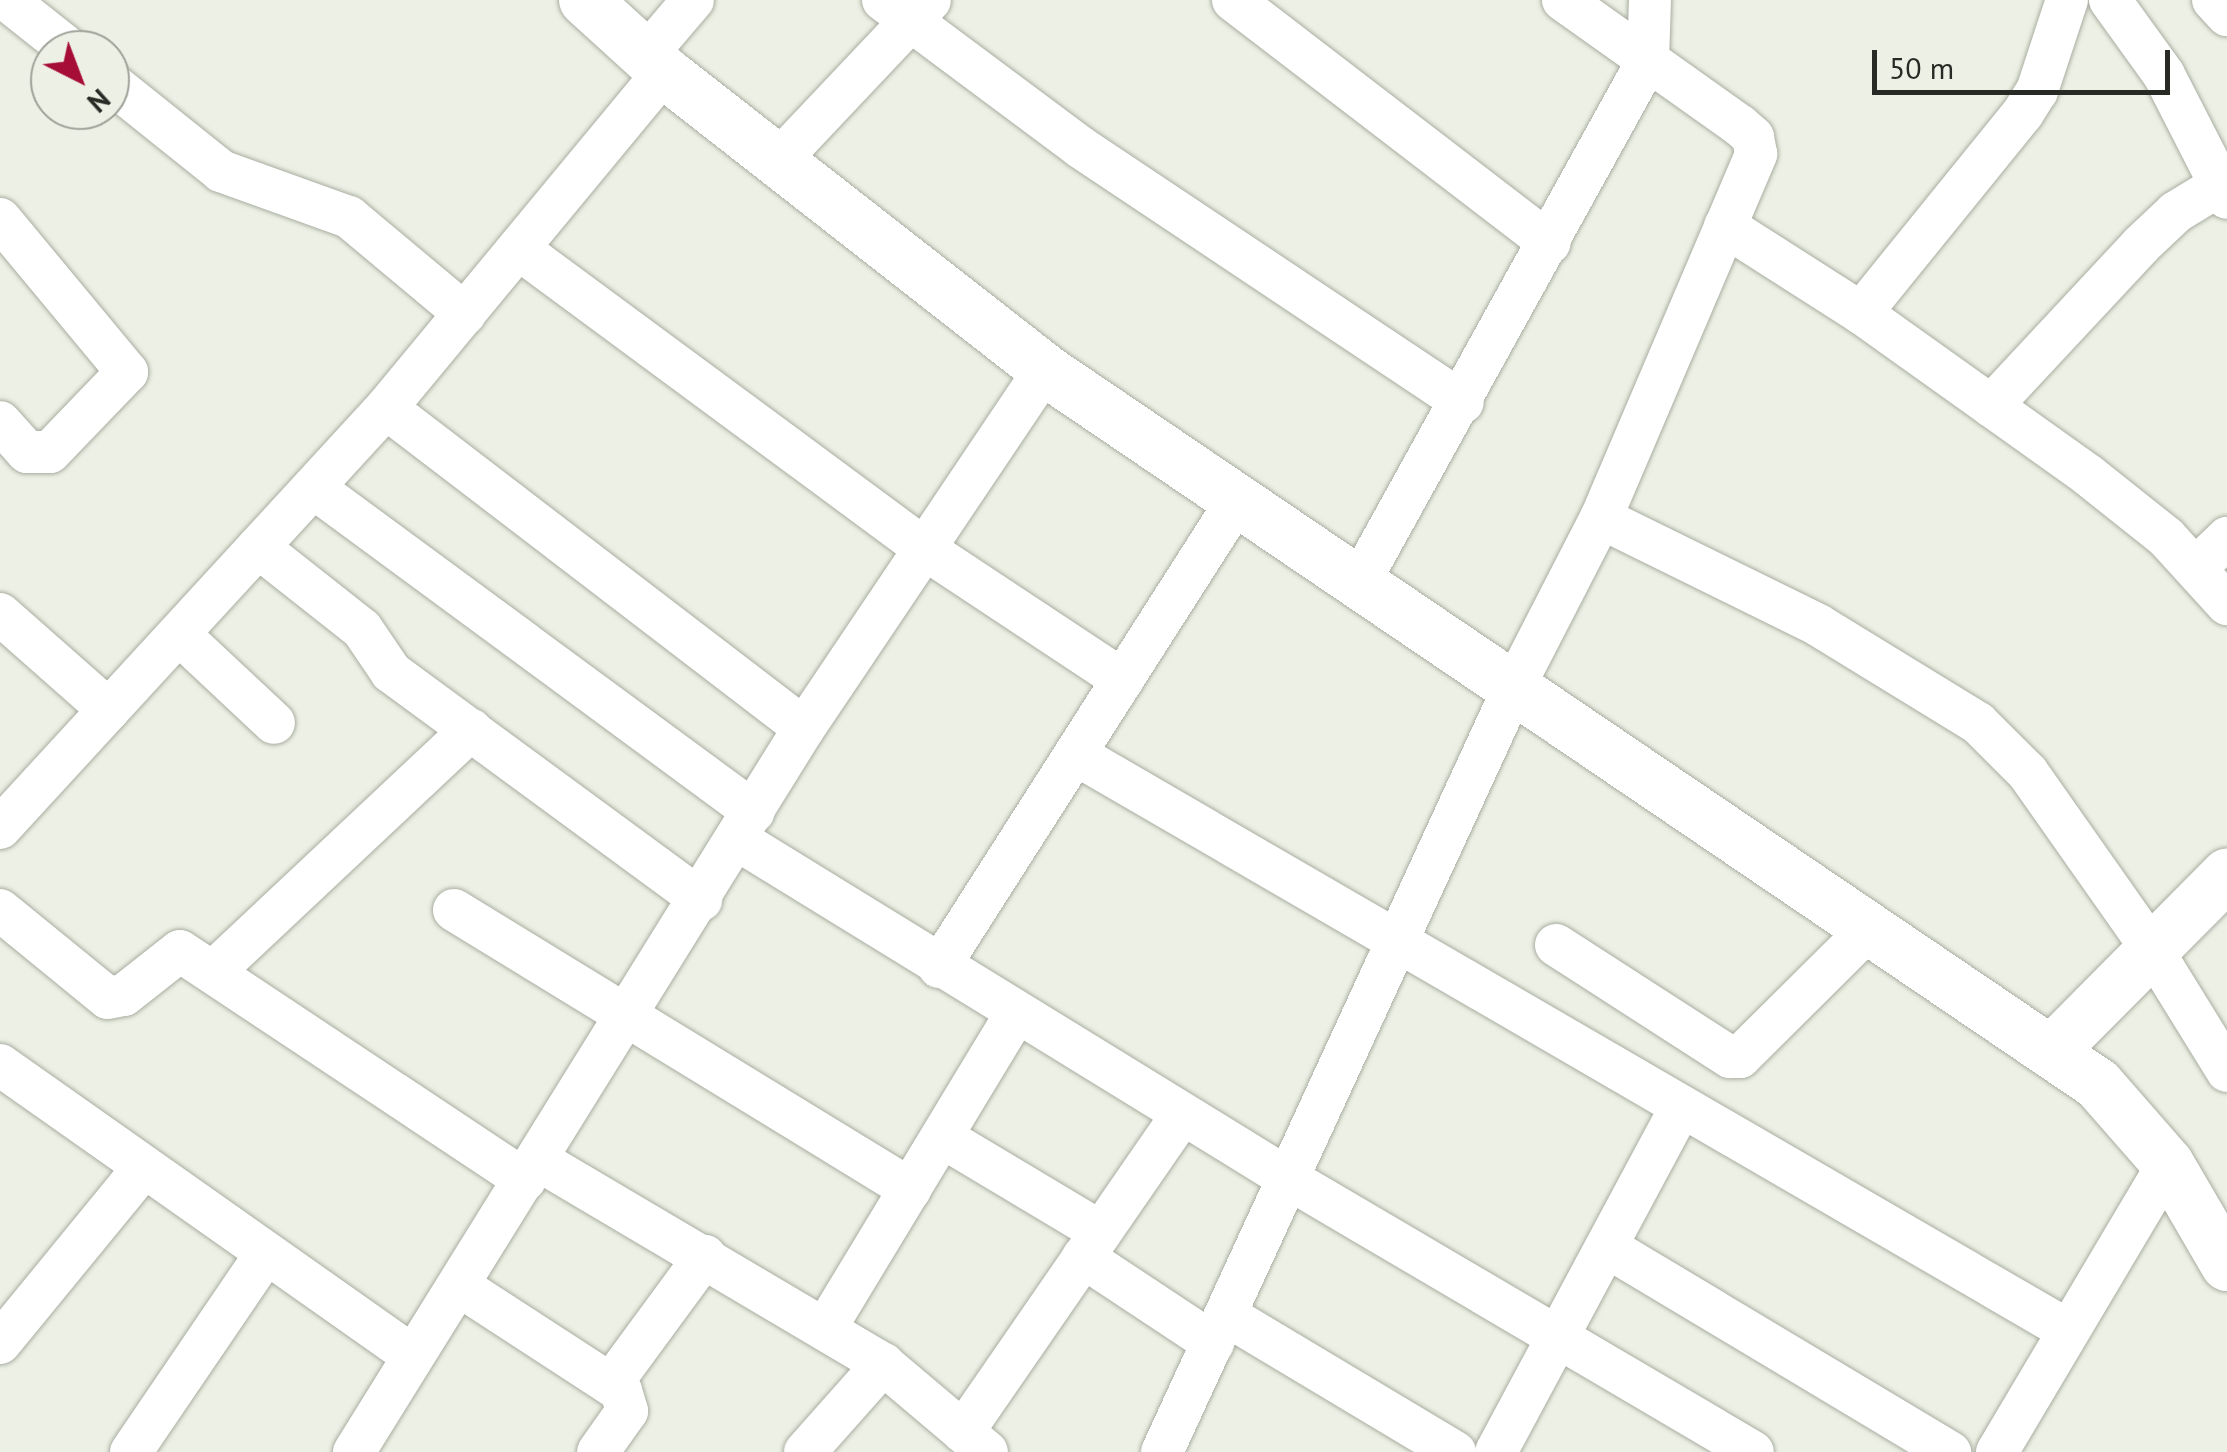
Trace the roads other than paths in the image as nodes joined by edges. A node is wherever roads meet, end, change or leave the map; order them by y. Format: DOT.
graph roads {
  1 [pos="7,0"];
  2 [pos="585,0"];
  3 [pos="692,0"];
  4 [pos="1233,0"];
  5 [pos="1563,0"];
  6 [pos="1650,0"];
  7 [pos="2066,0"];
  8 [pos="2110,0"];
  9 [pos="2214,0"];
  10 [pos="908,7"];
  11 [pos="2227,15"];
  12 [pos="45,30"];
  13 [pos="1648,60"];
  14 [pos="656,63"];
  15 [pos="130,98"];
  16 [pos="778,161"];
  17 [pos="2225,189"];
  18 [pos="0,219"];
  19 [pos="1725,226"];
  20 [pos="1550,243"];
  21 [pos="519,248"];
  22 [pos="1861,312"];
  23 [pos="465,314"];
  24 [pos="1045,370"];
  25 [pos="1464,402"];
  26 [pos="1991,406"];
  27 [pos="386,408"];
  28 [pos="0,422"];
  29 [pos="314,488"];
  30 [pos="1238,499"];
  31 [pos="1602,518"];
  32 [pos="258,548"];
  33 [pos="925,549"];
  34 [pos="2212,553"];
  35 [pos="1360,581"];
  36 [pos="2227,604"];
  37 [pos="0,614"];
  38 [pos="179,634"];
  39 [pos="1123,680"];
  40 [pos="1515,686"];
  41 [pos="109,710"];
  42 [pos="274,723"];
  43 [pos="804,728"];
  44 [pos="471,730"];
  45 [pos="1075,754"];
  46 [pos="746,826"];
  47 [pos="0,828"];
  48 [pos="2227,875"];
  49 [pos="700,900"];
  50 [pos="0,910"];
  51 [pos="454,910"];
  52 [pos="1871,927"];
  53 [pos="1399,944"];
  54 [pos="1556,945"];
  55 [pos="2153,951"];
  56 [pos="940,967"];
  57 [pos="213,972"];
  58 [pos="1016,1014"];
  59 [pos="627,1020"];
  60 [pos="2051,1052"];
  61 [pos="0,1065"];
  62 [pos="2227,1071"];
  63 [pos="1681,1107"];
  64 [pos="1182,1114"];
  65 [pos="942,1136"];
  66 [pos="2168,1164"];
  67 [pos="143,1168"];
  68 [pos="532,1170"];
  69 [pos="1289,1178"];
  70 [pos="910,1188"];
  71 [pos="1092,1244"];
  72 [pos="1607,1247"];
  73 [pos="266,1253"];
  74 [pos="705,1256"];
  75 [pos="2227,1265"];
  76 [pos="461,1287"];
  77 [pos="825,1329"];
  78 [pos="1219,1329"];
  79 [pos="2070,1331"];
  80 [pos="1560,1335"];
  81 [pos="0,1343"];
  82 [pos="413,1356"];
  83 [pos="883,1364"];
  84 [pos="611,1384"];
  85 [pos="974,1445"];
  86 [pos="130,1452"];
  87 [pos="354,1452"];
  88 [pos="598,1452"];
  89 [pos="805,1452"];
  90 [pos="1162,1452"];
  91 [pos="1455,1452"];
  92 [pos="1496,1452"];
  93 [pos="1753,1452"];
  94 [pos="1950,1452"];
  95 [pos="1997,1452"];
  1 -- 12 [label="street"];
  2 -- 14 [label="street"];
  3 -- 14 [label="street"];
  4 -- 20 [label="street"];
  5 -- 13 [label="street"];
  6 -- 13 [label="street"];
  7 -- 22 [label="street"];
  8 -- 17 [label="street"];
  9 -- 11 [label="street"];
  10 -- 16 [label="street"];
  10 -- 25 [label="street"];
  13 -- 19 [label="street"];
  13 -- 20 [label="street"];
  14 -- 16 [label="street"];
  14 -- 21 [label="street"];
  15 -- 23 [label="street"];
  16 -- 24 [label="street"];
  17 -- 26 [label="street"];
  18 -- 28 [label="street"];
  19 -- 22 [label="street"];
  19 -- 31 [label="street"];
  20 -- 25 [label="street"];
  21 -- 23 [label="street"];
  21 -- 33 [label="street"];
  22 -- 26 [label="street"];
  23 -- 27 [label="street"];
  24 -- 30 [label="street"];
  24 -- 33 [label="street"];
  25 -- 35 [label="street"];
  26 -- 34 [label="street"];
  27 -- 29 [label="street"];
  27 -- 43 [label="street"];
  29 -- 32 [label="street"];
  29 -- 46 [label="street"];
  30 -- 35 [label="street"];
  30 -- 39 [label="street"];
  31 -- 40 [label="street"];
  31 -- 55 [label="street"];
  32 -- 38 [label="street"];
  32 -- 44 [label="street"];
  33 -- 39 [label="street"];
  33 -- 43 [label="street"];
  34 -- 36 [label="street"];
  35 -- 40 [label="street"];
  37 -- 41 [label="street"];
  38 -- 41 [label="street"];
  38 -- 42 [label="street"];
  39 -- 45 [label="street"];
  40 -- 52 [label="street"];
  40 -- 53 [label="street"];
  41 -- 47 [label="street"];
  43 -- 46 [label="street"];
  44 -- 49 [label="street"];
  44 -- 57 [label="street"];
  45 -- 53 [label="street"];
  45 -- 56 [label="street"];
  46 -- 49 [label="street"];
  46 -- 56 [label="street"];
  48 -- 55 [label="street"];
  49 -- 59 [label="street"];
  50 -- 57 [label="street"];
  51 -- 59 [label="street"];
  52 -- 54 [label="street"];
  52 -- 60 [label="street"];
  53 -- 63 [label="street"];
  53 -- 69 [label="street"];
  55 -- 60 [label="street"];
  55 -- 62 [label="street"];
  56 -- 58 [label="street"];
  57 -- 68 [label="street"];
  58 -- 64 [label="street"];
  58 -- 65 [label="street"];
  59 -- 68 [label="street"];
  59 -- 70 [label="street"];
  60 -- 66 [label="street"];
  61 -- 67 [label="street"];
  63 -- 72 [label="street"];
  63 -- 79 [label="street"];
  64 -- 69 [label="street"];
  64 -- 71 [label="street"];
  65 -- 70 [label="street"];
  65 -- 71 [label="street"];
  66 -- 75 [label="street"];
  66 -- 79 [label="street"];
  67 -- 73 [label="street"];
  67 -- 81 [label="street"];
  68 -- 74 [label="street"];
  68 -- 76 [label="street"];
  69 -- 78 [label="street"];
  69 -- 80 [label="street"];
  70 -- 77 [label="street"];
  71 -- 78 [label="street"];
  71 -- 85 [label="street"];
  72 -- 80 [label="street"];
  72 -- 94 [label="street"];
  73 -- 82 [label="street"];
  73 -- 86 [label="street"];
  74 -- 77 [label="street"];
  74 -- 84 [label="street"];
  76 -- 82 [label="street"];
  76 -- 84 [label="street"];
  77 -- 83 [label="street"];
  78 -- 90 [label="street"];
  78 -- 91 [label="street"];
  79 -- 95 [label="street"];
  80 -- 92 [label="street"];
  80 -- 93 [label="street"];
  82 -- 87 [label="street"];
  83 -- 85 [label="street"];
  83 -- 89 [label="street"];
  84 -- 88 [label="street"];
}
